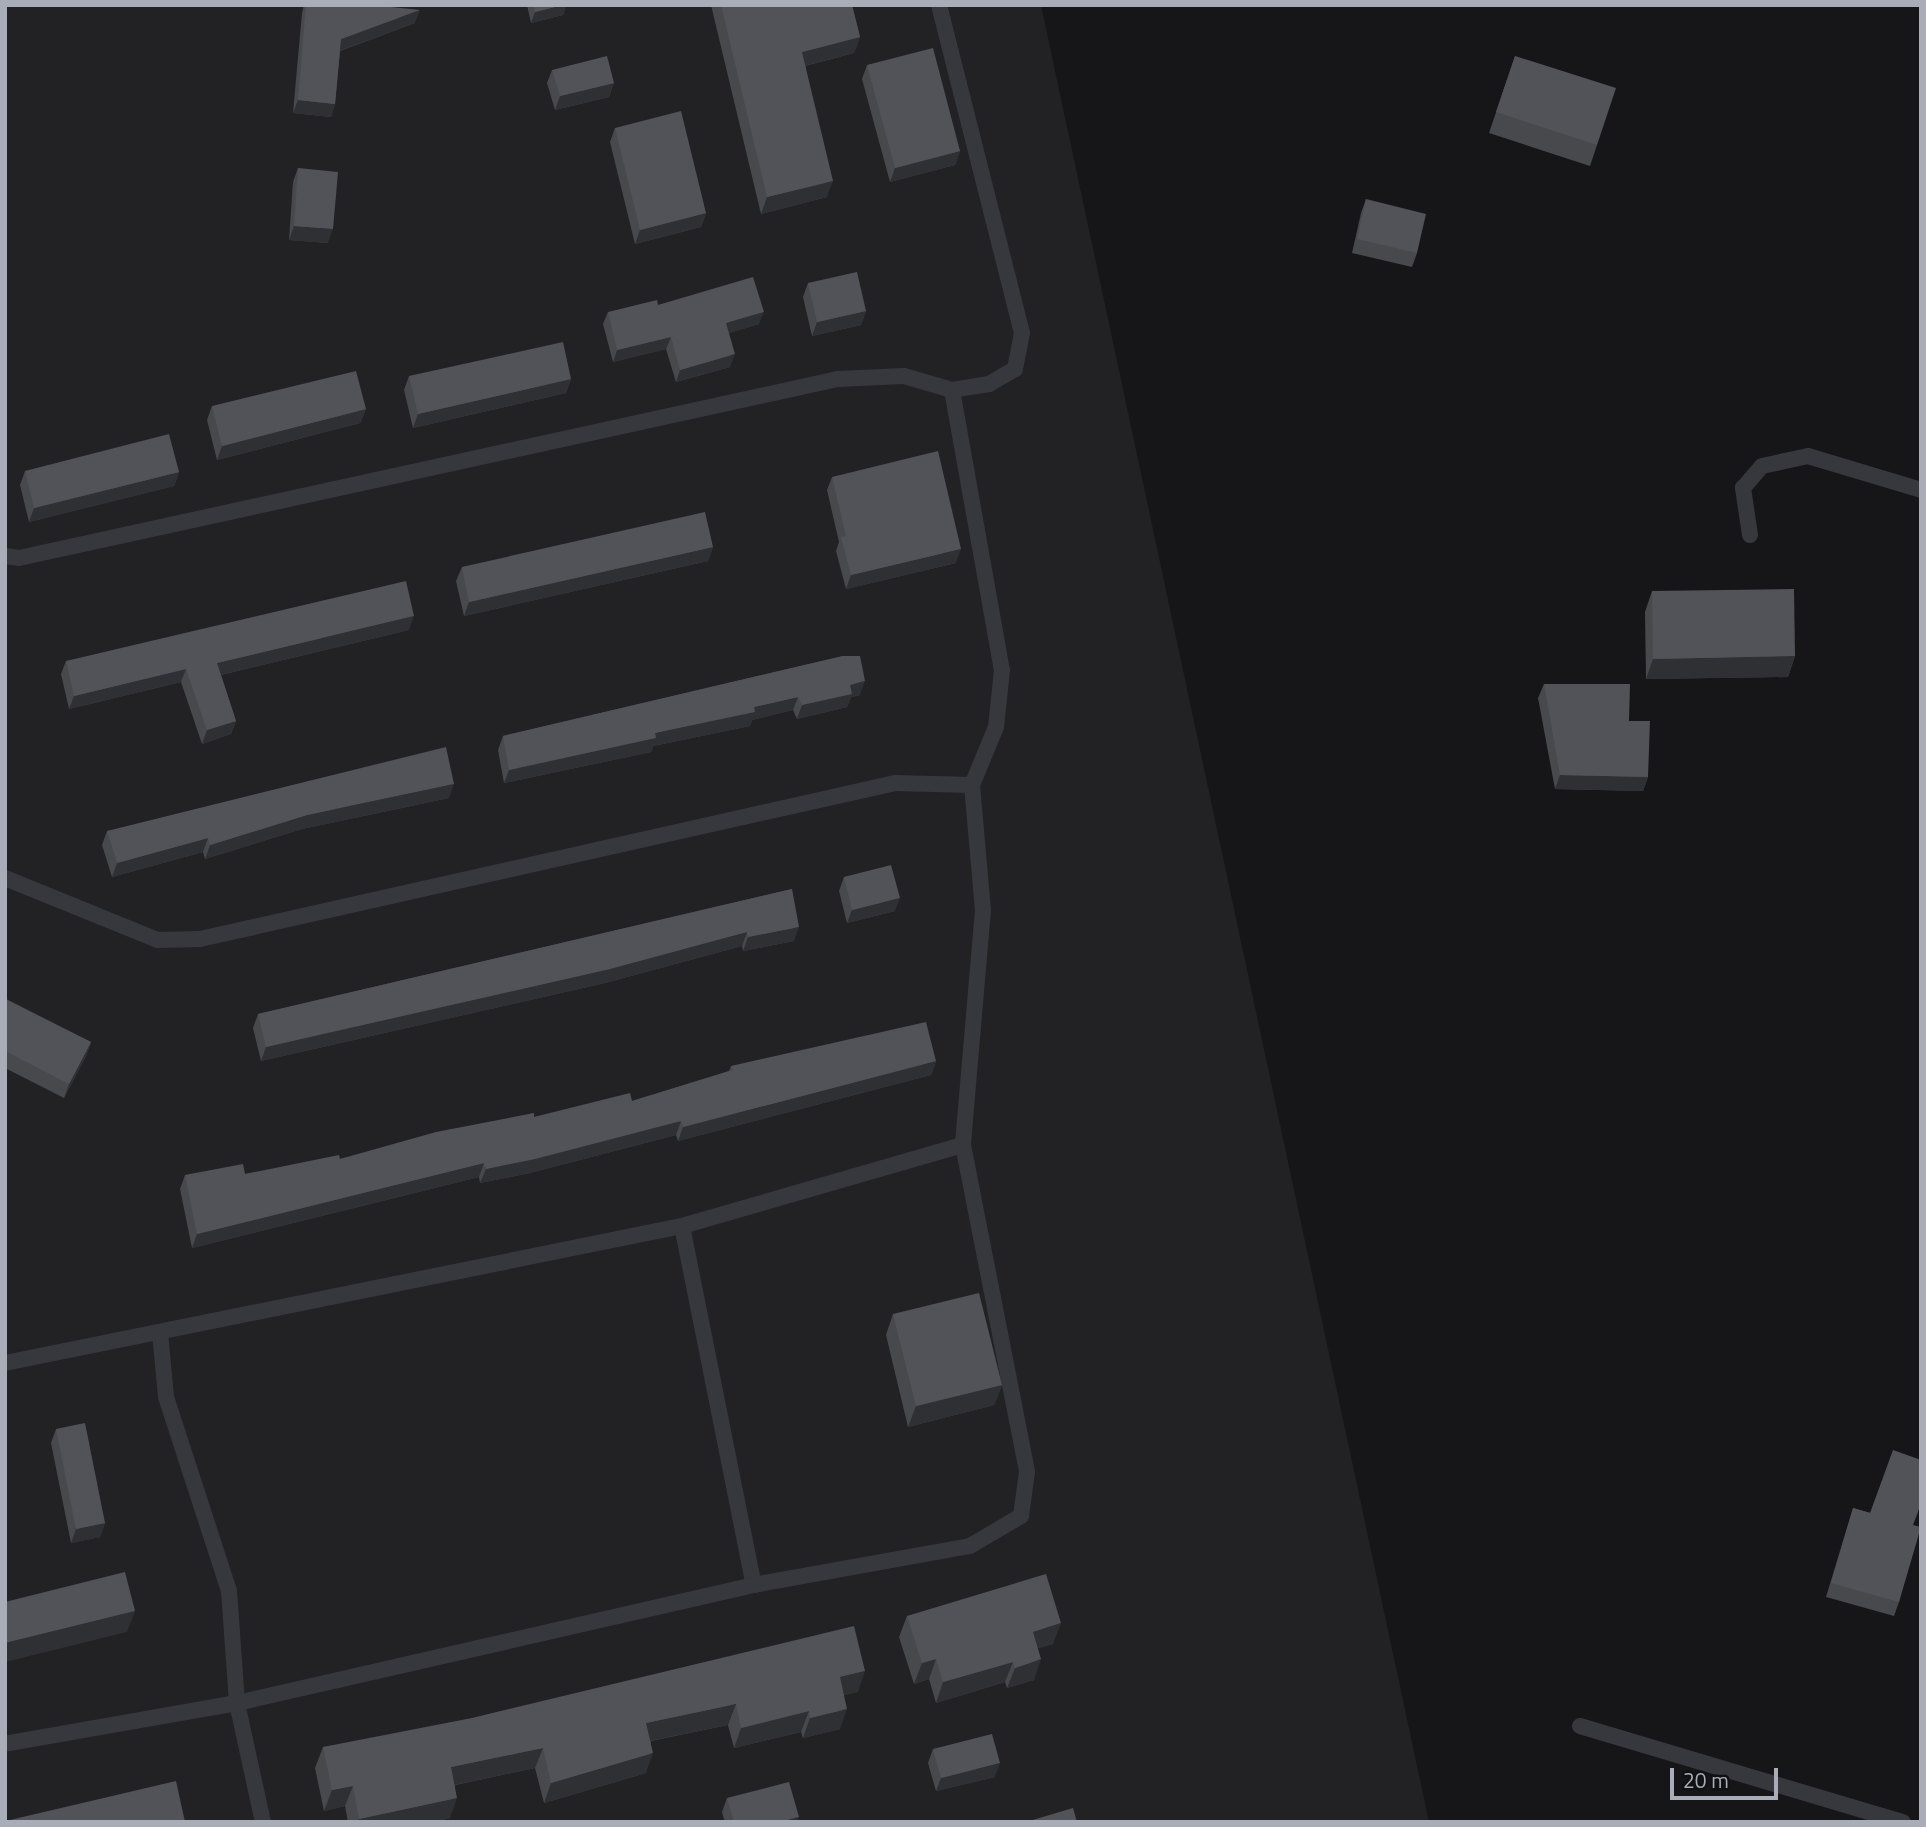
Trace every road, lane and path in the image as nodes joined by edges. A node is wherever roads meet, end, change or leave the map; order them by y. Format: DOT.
graph roads {
  1 [pos="939,5"];
  2 [pos="952,390"];
  3 [pos="1921,490"];
  4 [pos="1750,535"];
  5 [pos="5,556"];
  6 [pos="972,785"];
  7 [pos="5,878"];
  8 [pos="963,1145"];
  9 [pos="682,1226"];
  10 [pos="160,1332"];
  11 [pos="5,1363"];
  12 [pos="754,1585"];
  13 [pos="237,1703"];
  14 [pos="1580,1726"];
  15 [pos="5,1744"];
  16 [pos="263,1822"];
  17 [pos="1903,1822"];
  1 -- 2 [label="lane"];
  2 -- 5 [label="lane"];
  2 -- 6 [label="lane"];
  3 -- 4 [label="lane"];
  6 -- 7 [label="lane"];
  6 -- 8 [label="lane"];
  8 -- 9 [label="lane"];
  8 -- 12 [label="lane"];
  9 -- 10 [label="lane"];
  9 -- 12 [label="lane"];
  10 -- 11 [label="lane"];
  10 -- 13 [label="lane"];
  12 -- 13 [label="lane"];
  13 -- 15 [label="lane"];
  13 -- 16 [label="lane"];
  14 -- 17 [label="lane"];
}
